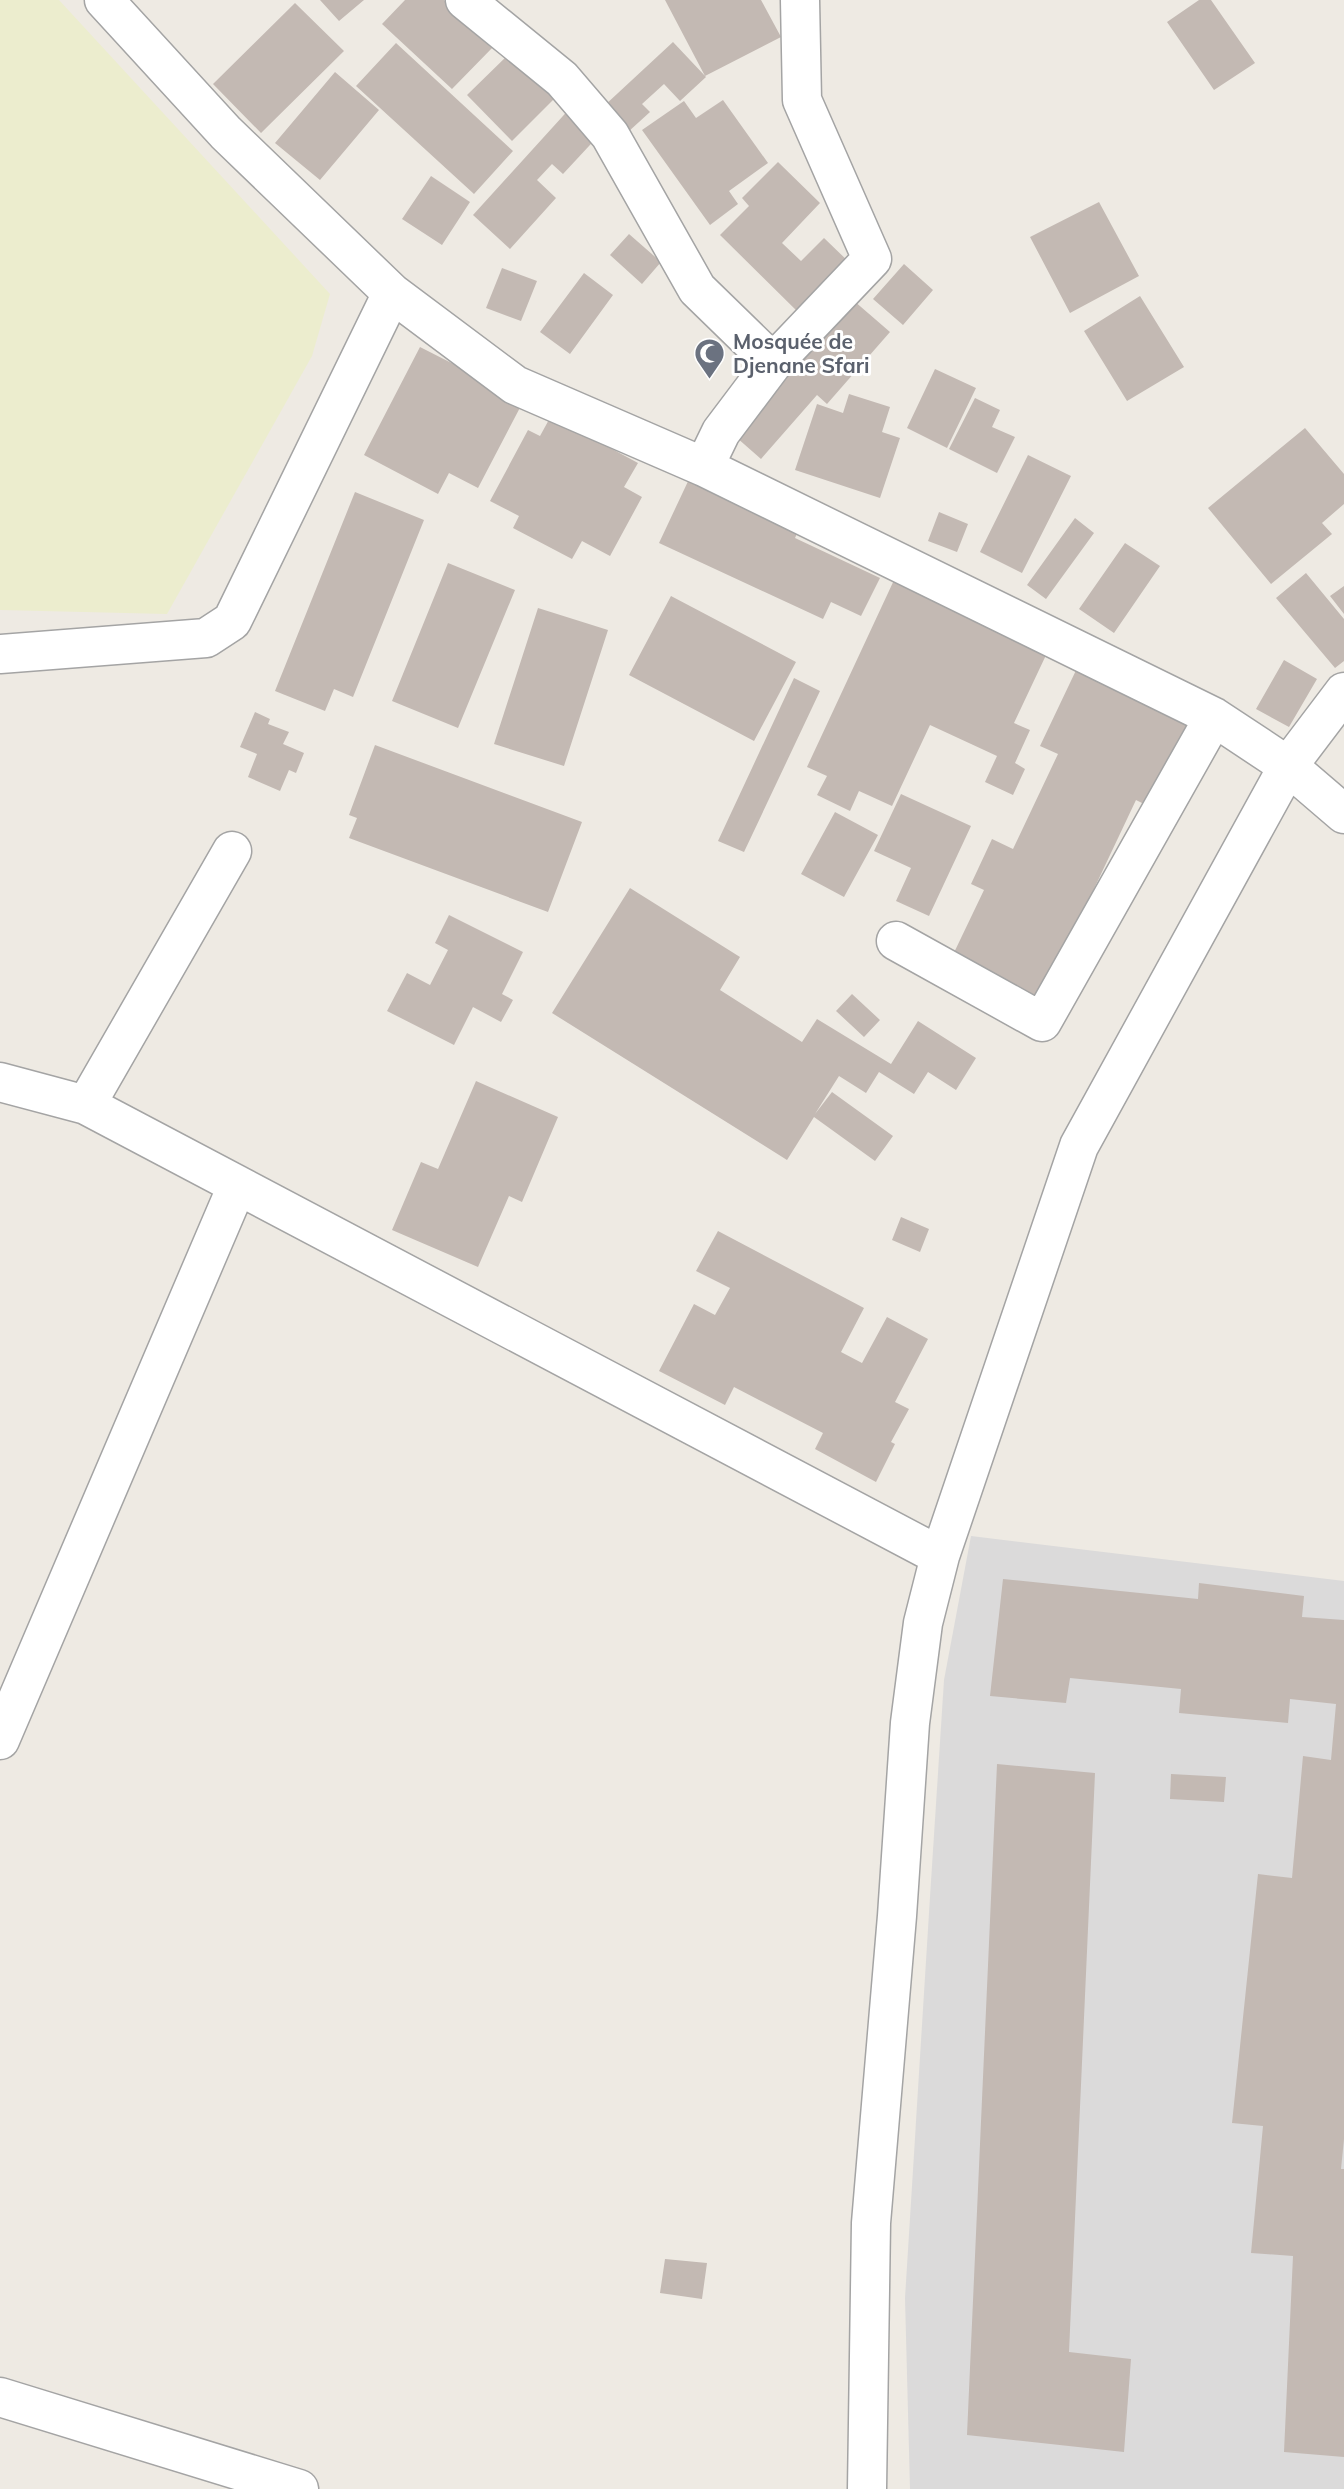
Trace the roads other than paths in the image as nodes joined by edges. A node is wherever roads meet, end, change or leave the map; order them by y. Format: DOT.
graph roads {
  1 [pos="104,0"];
  2 [pos="465,0"];
  3 [pos="800,0"];
  4 [pos="392,293"];
  5 [pos="773,363"];
  6 [pos="704,467"];
  7 [pos="0,654"];
  8 [pos="1344,692"];
  9 [pos="1214,717"];
  10 [pos="1288,766"];
  11 [pos="1344,814"];
  12 [pos="232,851"];
  13 [pos="896,941"];
  14 [pos="0,1082"];
  15 [pos="86,1105"];
  16 [pos="237,1186"];
  17 [pos="940,1556"];
  18 [pos="0,1740"];
  19 [pos="0,2397"];
  20 [pos="299,2489"];
  21 [pos="867,2489"];
  1 -- 4 [label="street"];
  2 -- 5 [label="street"];
  3 -- 5 [label="street"];
  4 -- 6 [label="street"];
  4 -- 7 [label="street"];
  5 -- 6 [label="street"];
  6 -- 9 [label="street"];
  8 -- 10 [label="street"];
  9 -- 10 [label="street"];
  9 -- 13 [label="street"];
  10 -- 11 [label="street"];
  10 -- 17 [label="street"];
  12 -- 15 [label="street"];
  14 -- 15 [label="street"];
  15 -- 16 [label="street"];
  16 -- 17 [label="street"];
  16 -- 18 [label="street"];
  17 -- 21 [label="street"];
  19 -- 20 [label="street"];
}
